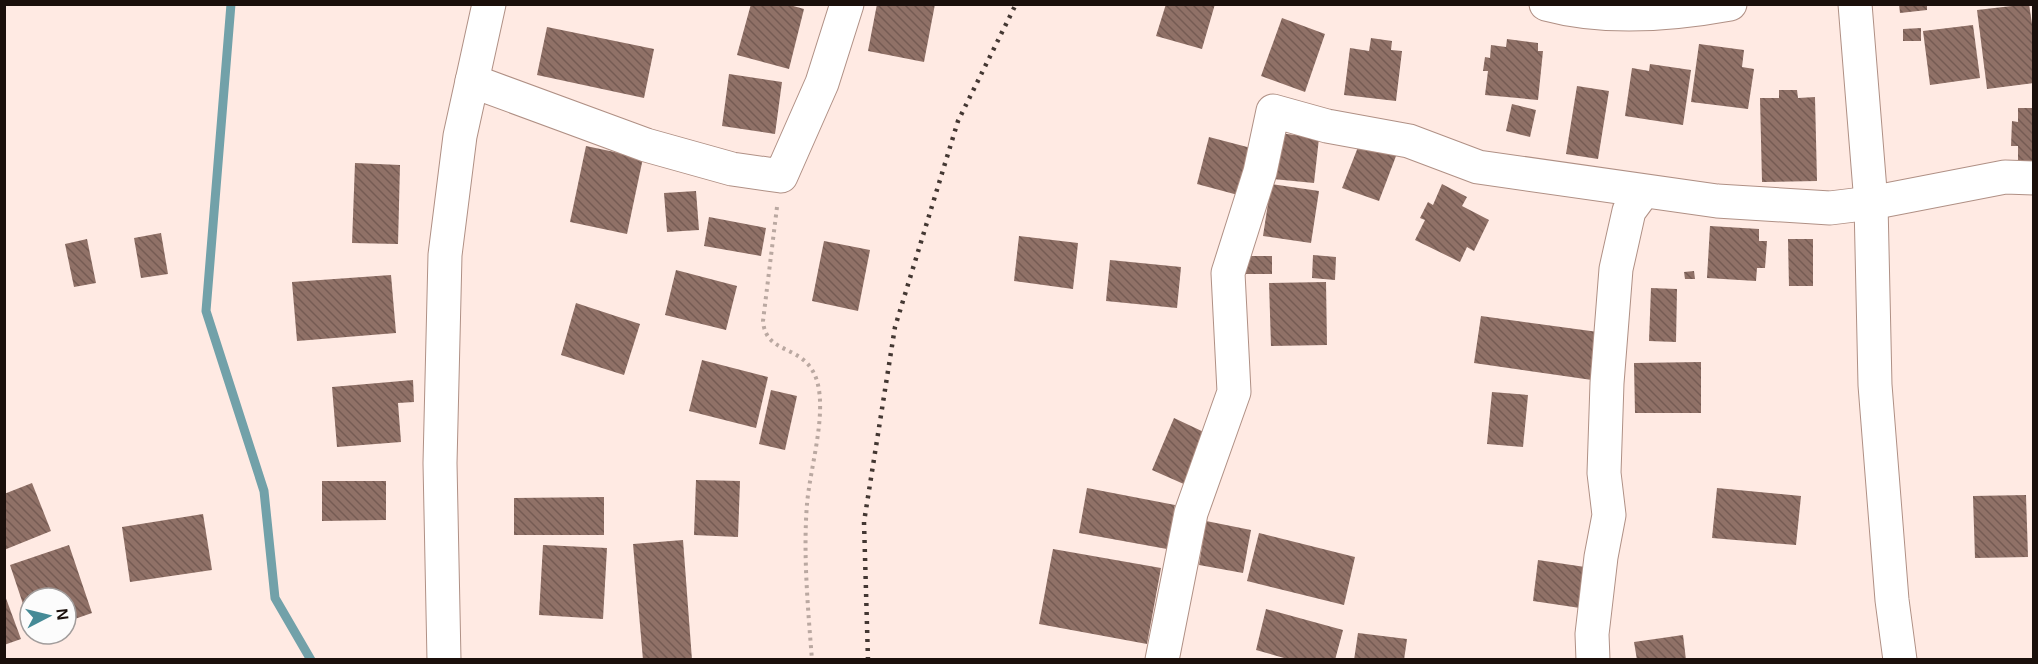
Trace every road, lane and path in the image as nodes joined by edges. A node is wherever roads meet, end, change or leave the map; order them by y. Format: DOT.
graph roads {
  1 [pos="489,4"];
  2 [pos="847,4"];
  3 [pos="1546,4"];
  4 [pos="1730,4"];
  5 [pos="1856,4"];
  6 [pos="472,81"];
  7 [pos="781,176"];
  8 [pos="2034,178"];
  9 [pos="1643,192"];
  10 [pos="1871,203"];
  11 [pos="444,660"];
  12 [pos="812,660"];
  13 [pos="1162,660"];
  14 [pos="1593,660"];
  15 [pos="1900,660"];
  1 -- 6 [label="street"];
  2 -- 7 [label="street"];
  3 -- 4 [label="street"];
  5 -- 10 [label="street"];
  6 -- 7 [label="street"];
  6 -- 11 [label="street"];
  7 -- 12 [label="path"];
  8 -- 10 [label="street"];
  9 -- 10 [label="street"];
  9 -- 13 [label="street"];
  9 -- 14 [label="street"];
  10 -- 15 [label="street"];
}
